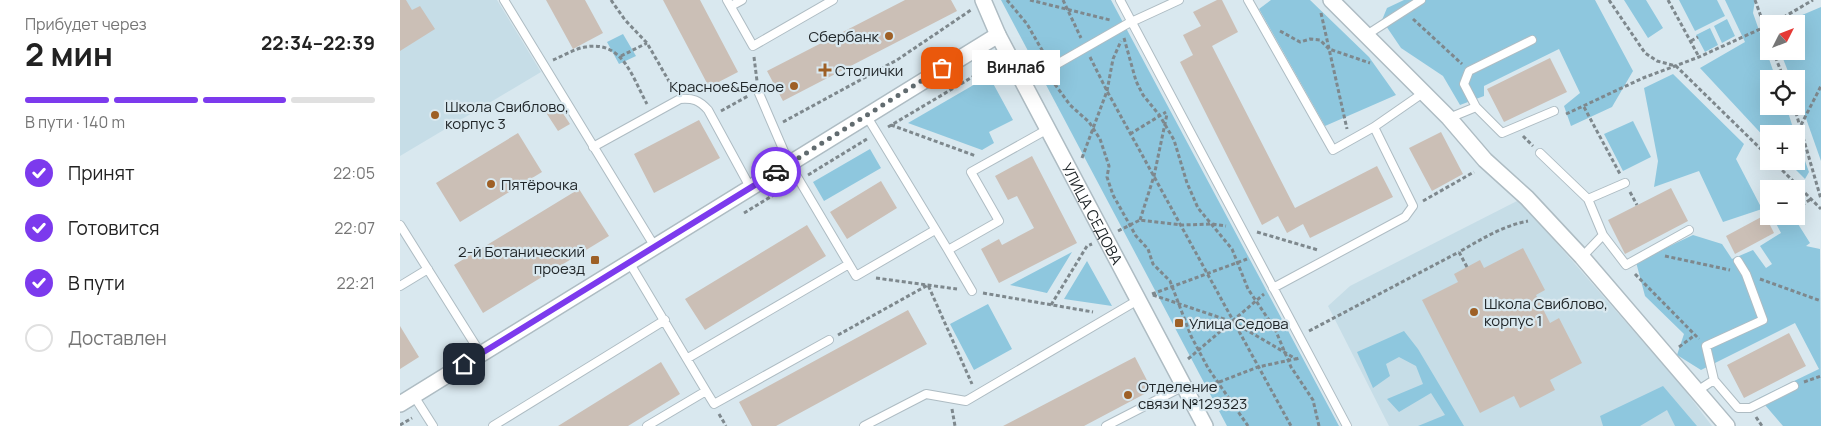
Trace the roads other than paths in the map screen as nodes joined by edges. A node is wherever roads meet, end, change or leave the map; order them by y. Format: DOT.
graph roads {
  1 [pos="504,0"];
  2 [pos="742,0"];
  3 [pos="833,0"];
  4 [pos="1120,0"];
  5 [pos="1179,0"];
  6 [pos="1248,0"];
  7 [pos="1421,0"];
  8 [pos="729,3"];
  9 [pos="978,4"];
  10 [pos="1325,4"];
  11 [pos="1130,23"];
  12 [pos="1368,34"];
  13 [pos="998,35"];
  14 [pos="1532,40"];
  15 [pos="1024,83"];
  16 [pos="758,91"];
  17 [pos="1423,93"];
  18 [pos="1476,107"];
  19 [pos="1557,113"];
  20 [pos="866,115"];
  21 [pos="1449,118"];
  22 [pos="1374,127"];
  23 [pos="1048,129"];
  24 [pos="593,147"];
  25 [pos="1540,153"];
  26 [pos="789,163"];
  27 [pos="1625,183"];
  28 [pos="750,187"];
  29 [pos="1588,199"];
  30 [pos="400,225"];
  31 [pos="935,230"];
  32 [pos="1689,230"];
  33 [pos="1603,235"];
  34 [pos="654,247"];
  35 [pos="948,250"];
  36 [pos="1582,257"];
  37 [pos="1738,261"];
  38 [pos="629,262"];
  39 [pos="849,264"];
  40 [pos="428,269"];
  41 [pos="400,286"];
  42 [pos="1273,288"];
  43 [pos="972,291"];
  44 [pos="1145,297"];
  45 [pos="665,320"];
  46 [pos="829,340"];
  47 [pos="481,354"];
  48 [pos="688,358"];
  49 [pos="1714,380"];
  50 [pos="1184,386"];
  51 [pos="1794,386"];
  52 [pos="706,391"];
  53 [pos="1697,391"];
  54 [pos="414,396"];
  55 [pos="400,404"];
  56 [pos="433,426"];
  57 [pos="493,426"];
  58 [pos="647,426"];
  59 [pos="864,426"];
  60 [pos="1106,426"];
  61 [pos="1205,426"];
  62 [pos="1347,426"];
  63 [pos="1727,426"];
  1 -- 24 [label="lane"];
  2 -- 8 [label="lane"];
  3 -- 8 [label="lane"];
  4 -- 11 [label="lane"];
  5 -- 11 [label="lane"];
  6 -- 22 [label="lane"];
  7 -- 12 [label="lane"];
  9 -- 13 [label="street, УЛИЦА СЕДОВА"];
  10 -- 12 [label="street"];
  11 -- 15 [label="lane"];
  11 -- 42 [label="lane"];
  12 -- 17 [label="street"];
  13 -- 15 [label="street, УЛИЦА СЕДОВА"];
  13 -- 20 [label="street"];
  14 -- 18 [label="lane"];
  15 -- 23 [label="street, УЛИЦА СЕДОВА"];
  16 -- 26 [label="lane"];
  17 -- 21 [label="street"];
  17 -- 22 [label="lane"];
  18 -- 19 [label="lane"];
  18 -- 21 [label="lane"];
  20 -- 26 [label="street"];
  20 -- 31 [label="lane"];
  21 -- 36 [label="street"];
  22 -- 42 [label="lane"];
  23 -- 35 [label="lane"];
  23 -- 44 [label="street, УЛИЦА СЕДОВА"];
  24 -- 28 [label="lane"];
  24 -- 34 [label="lane"];
  25 -- 29 [label="lane"];
  26 -- 28 [label="street"];
  26 -- 39 [label="lane"];
  27 -- 29 [label="lane"];
  28 -- 34 [label="street"];
  29 -- 33 [label="lane"];
  30 -- 40 [label="lane"];
  31 -- 35 [label="lane"];
  31 -- 39 [label="lane"];
  32 -- 33 [label="lane"];
  33 -- 36 [label="lane"];
  34 -- 38 [label="street"];
  35 -- 43 [label="lane"];
  36 -- 53 [label="street"];
  37 -- 49 [label="lane"];
  38 -- 45 [label="lane"];
  38 -- 47 [label="street"];
  39 -- 48 [label="lane"];
  40 -- 41 [label="lane"];
  40 -- 47 [label="lane"];
  42 -- 62 [label="lane"];
  44 -- 50 [label="street, УЛИЦА СЕДОВА"];
  44 -- 59 [label="lane"];
  45 -- 48 [label="lane"];
  45 -- 57 [label="lane"];
  46 -- 52 [label="lane"];
  47 -- 54 [label="street"];
  48 -- 52 [label="lane"];
  49 -- 51 [label="lane"];
  49 -- 53 [label="lane"];
  50 -- 60 [label="lane"];
  50 -- 61 [label="street, УЛИЦА СЕДОВА"];
  52 -- 58 [label="lane"];
  53 -- 63 [label="street"];
  54 -- 55 [label="street"];
  54 -- 56 [label="lane"];
}
